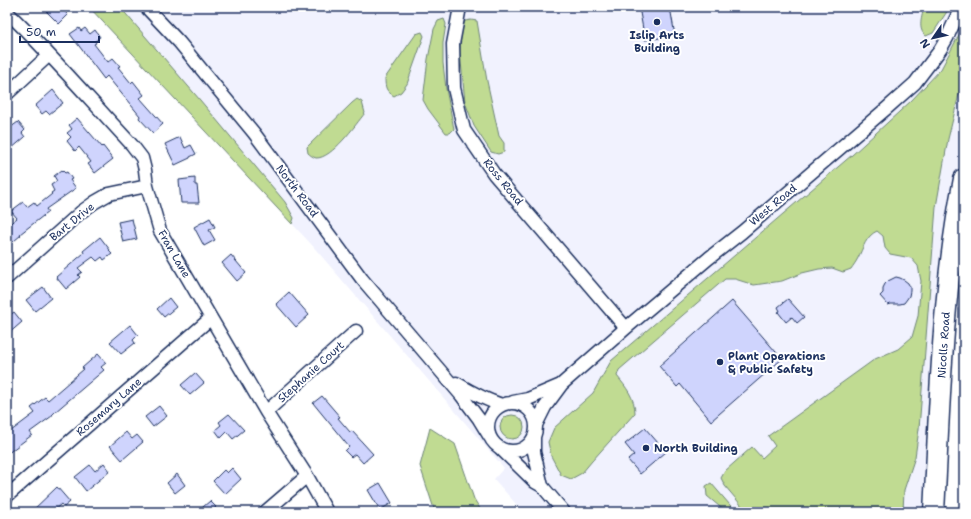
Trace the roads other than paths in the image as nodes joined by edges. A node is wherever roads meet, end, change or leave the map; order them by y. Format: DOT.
graph roads {
  1 [pos="146,7"];
  2 [pos="460,7"];
  3 [pos="961,7"];
  4 [pos="7,12"];
  5 [pos="49,55"];
  6 [pos="7,94"];
  7 [pos="964,178"];
  8 [pos="147,186"];
  9 [pos="7,278"];
  10 [pos="211,318"];
  11 [pos="626,328"];
  12 [pos="356,331"];
  13 [pos="446,377"];
  14 [pos="562,384"];
  15 [pos="508,404"];
  16 [pos="266,412"];
  17 [pos="535,431"];
  18 [pos="490,436"];
  19 [pos="498,447"];
  20 [pos="307,476"];
  21 [pos="542,486"];
  22 [pos="7,496"];
  23 [pos="265,512"];
  24 [pos="327,512"];
  25 [pos="564,512"];
  26 [pos="934,512"];
  1 -- 13 [label="street, North Road"];
  2 -- 11 [label="street, Ross Road"];
  3 -- 11 [label="street, West Road"];
  4 -- 5 [label="street, Fran Lane"];
  5 -- 6 [label="street"];
  5 -- 8 [label="street, Fran Lane"];
  7 -- 26 [label="highway, Nicolls Road"];
  8 -- 9 [label="street, Bart Drive"];
  8 -- 10 [label="street, Fran Lane"];
  10 -- 16 [label="street, Fran Lane"];
  10 -- 22 [label="street, Rosemary Lane"];
  11 -- 14 [label="street, West Road"];
  12 -- 16 [label="street, Stephanie Court"];
  13 -- 15 [label="street, North Road"];
  13 -- 18 [label="street, North Road"];
  14 -- 15 [label="street, West Road"];
  14 -- 17 [label="street, West Road"];
  15 -- 17 [label="street"];
  15 -- 18 [label="street"];
  16 -- 20 [label="street, Fran Lane"];
  17 -- 19 [label="street"];
  17 -- 21 [label="street"];
  18 -- 19 [label="street"];
  19 -- 21 [label="street"];
  20 -- 23 [label="street"];
  20 -- 24 [label="street, Fran Lane"];
  21 -- 25 [label="street"];
}
